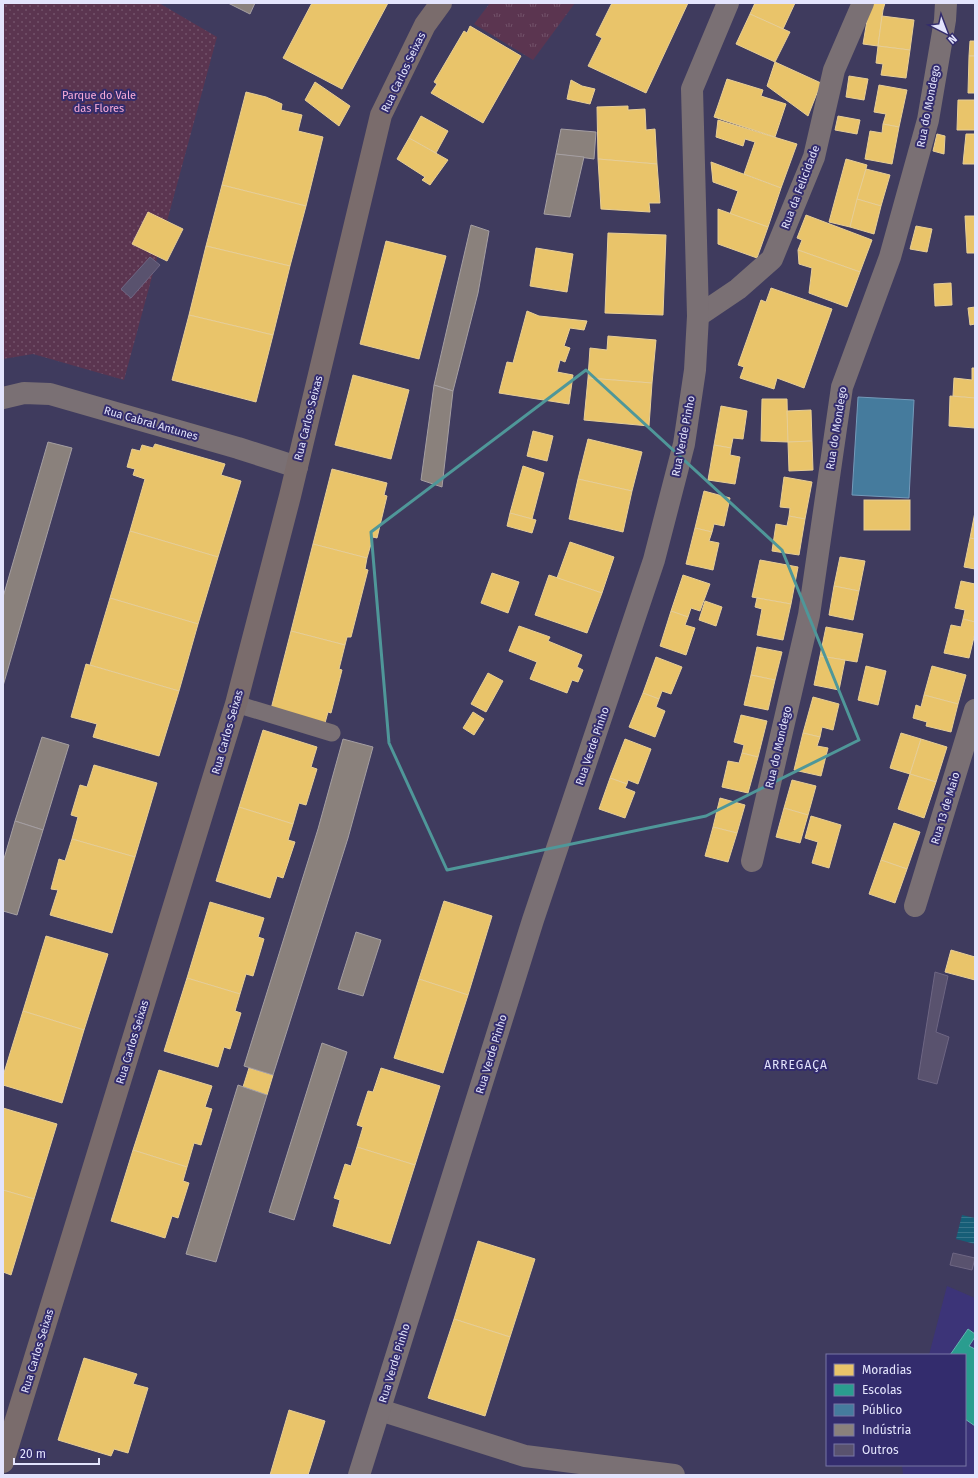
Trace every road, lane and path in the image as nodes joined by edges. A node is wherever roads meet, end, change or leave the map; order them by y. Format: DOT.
graph roads {
  1 [pos="441,3"];
  2 [pos="728,3"];
  3 [pos="863,3"];
  4 [pos="946,3"];
  5 [pos="698,316"];
  6 [pos="3,398"];
  7 [pos="297,467"];
  8 [pos="236,704"];
  9 [pos="975,710"];
  10 [pos="332,733"];
  11 [pos="752,861"];
  12 [pos="915,906"];
  13 [pos="380,1410"];
  14 [pos="3,1462"];
  15 [pos="359,1475"];
  16 [pos="674,1475"];
  1 -- 7 [label="street, Rua Carlos Seixas"];
  2 -- 5 [label="street, Rua Verde Pinho"];
  3 -- 5 [label="street, Rua da Felicidade"];
  4 -- 11 [label="street, Rua do Mondego"];
  5 -- 13 [label="street, Rua Verde Pinho"];
  6 -- 7 [label="street, Rua Cabral Antunes"];
  7 -- 8 [label="street, Rua Carlos Seixas"];
  8 -- 10 [label="lane"];
  8 -- 14 [label="street, Rua Carlos Seixas"];
  9 -- 12 [label="street, Rua 13 de Maio"];
  13 -- 15 [label="street, Rua Verde Pinho"];
  13 -- 16 [label="street"];
}
